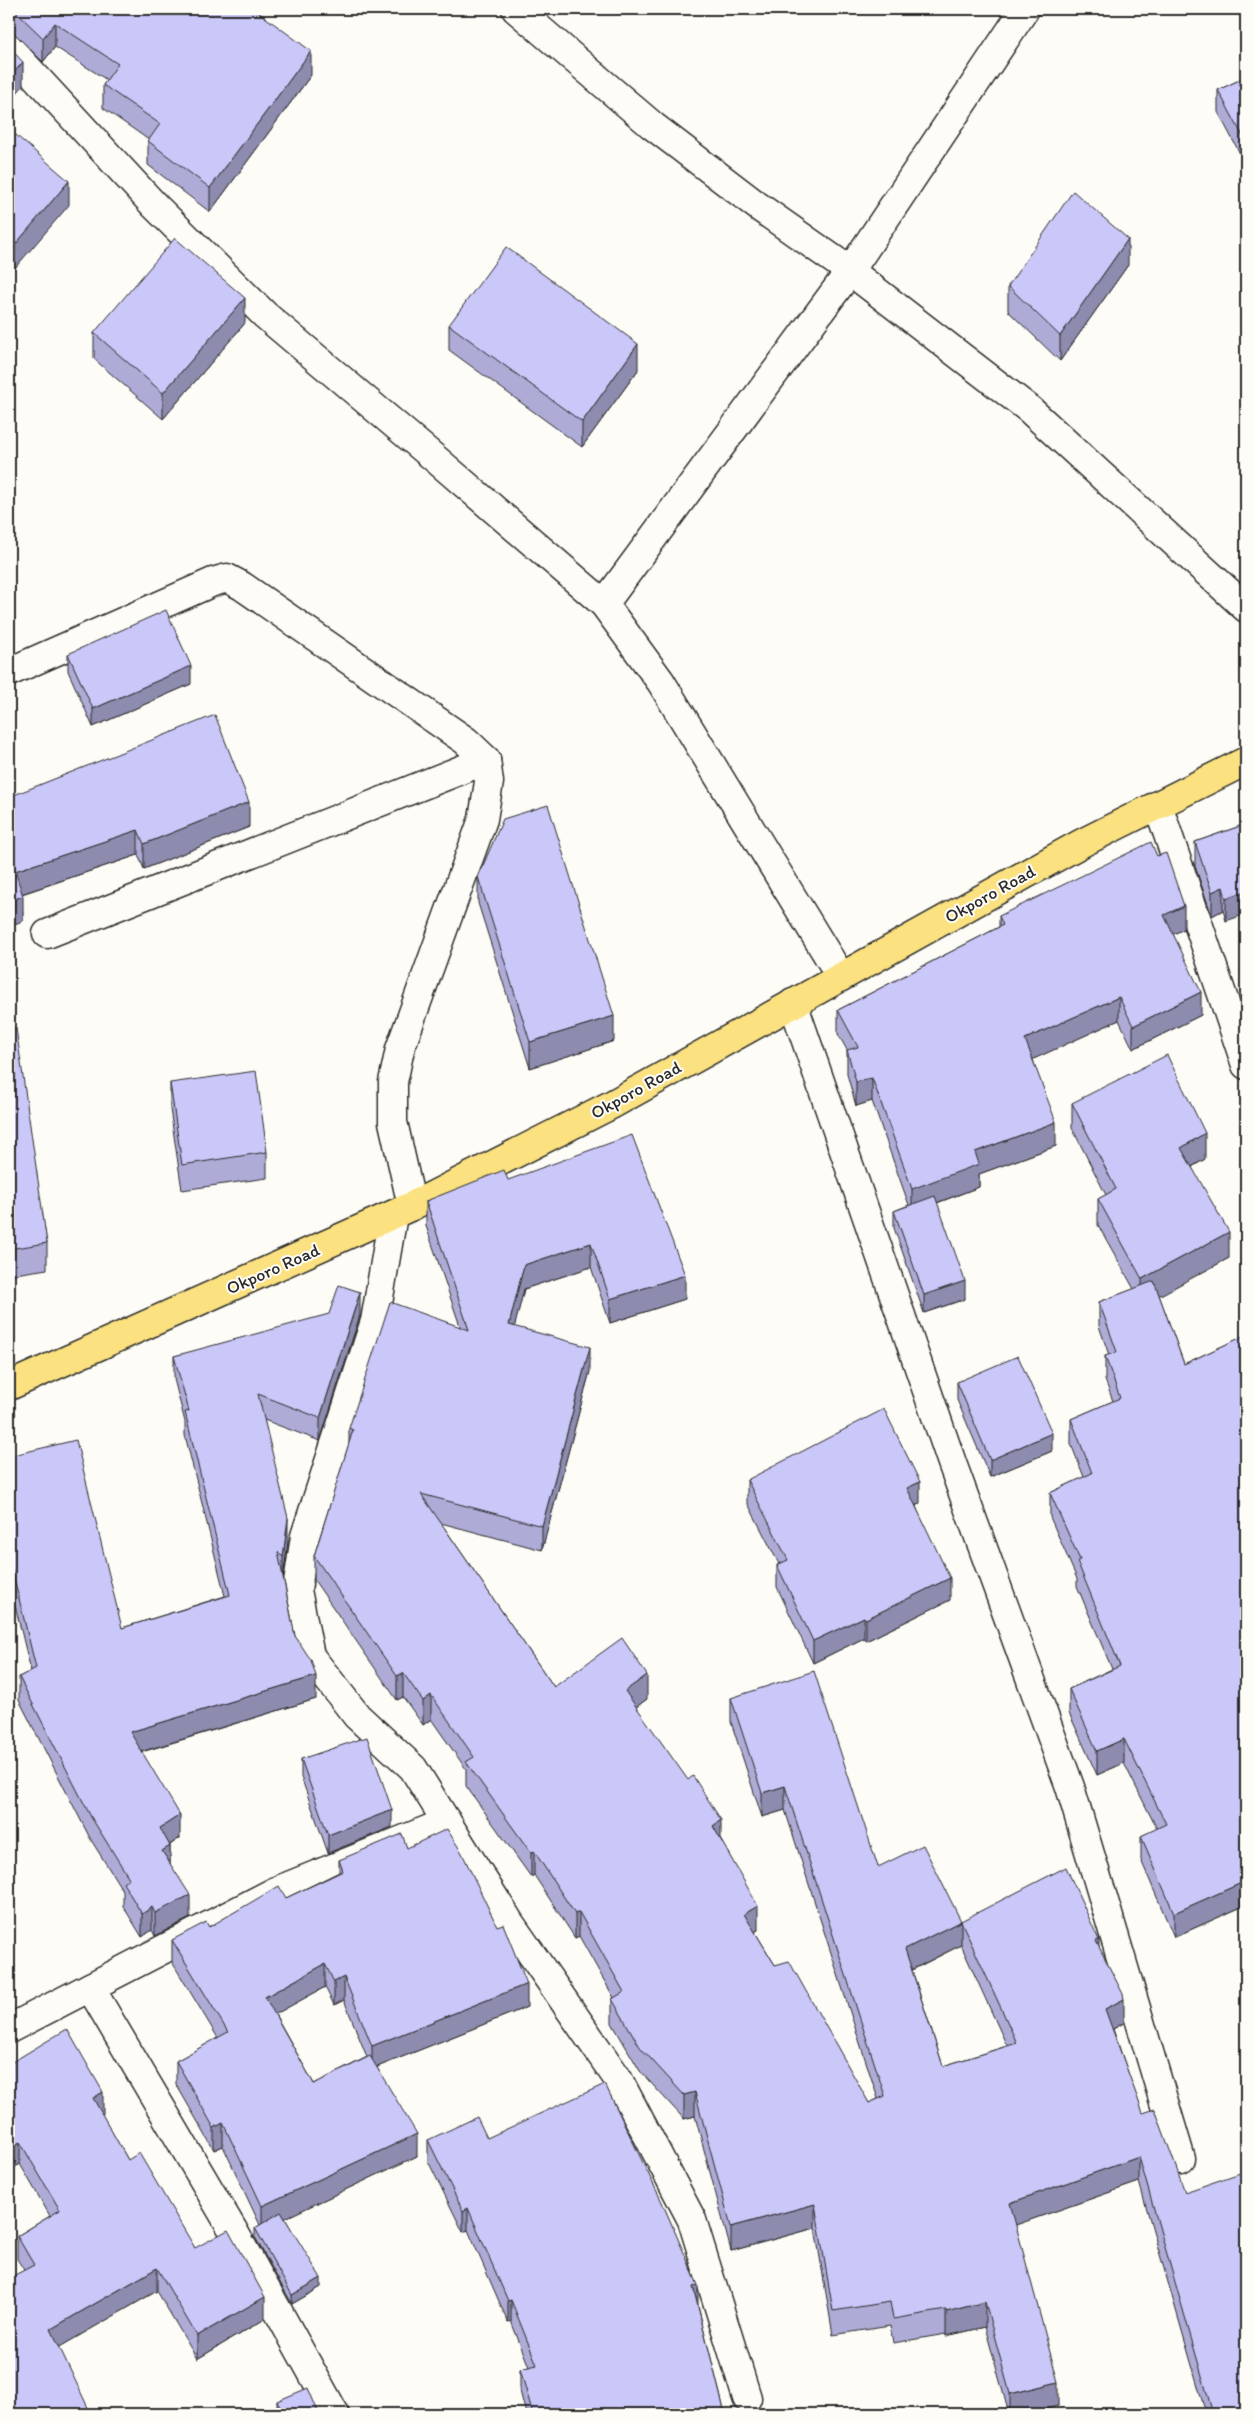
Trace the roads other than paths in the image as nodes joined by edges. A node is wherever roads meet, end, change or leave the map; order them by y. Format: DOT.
graph roads {
  1 [pos="516,9"];
  2 [pos="1025,9"];
  3 [pos="9,48"];
  4 [pos="850,271"];
  5 [pos="604,604"];
  6 [pos="1246,608"];
  7 [pos="9,672"];
  8 [pos="486,760"];
  9 [pos="1246,761"];
  10 [pos="1158,805"];
  11 [pos="47,934"];
  12 [pos="840,977"];
  13 [pos="793,1003"];
  14 [pos="1246,1065"];
  15 [pos="402,1211"];
  16 [pos="9,1386"];
  17 [pos="447,1822"];
  18 [pos="90,1987"];
  19 [pos="9,2029"];
  20 [pos="1181,2159"];
  21 [pos="747,2398"];
  22 [pos="335,2414"];
  1 -- 4 [label="street"];
  2 -- 4 [label="street"];
  3 -- 5 [label="street"];
  4 -- 5 [label="street"];
  4 -- 6 [label="street"];
  5 -- 12 [label="street"];
  7 -- 8 [label="street"];
  8 -- 11 [label="street"];
  8 -- 15 [label="street"];
  9 -- 10 [label="main road, Okporo Road"];
  10 -- 12 [label="main road, Okporo Road"];
  10 -- 14 [label="street"];
  12 -- 13 [label="main road, Okporo Road"];
  13 -- 15 [label="main road, Okporo Road"];
  13 -- 20 [label="street"];
  15 -- 16 [label="main road, Okporo Road"];
  15 -- 17 [label="street"];
  17 -- 18 [label="street"];
  17 -- 21 [label="street"];
  18 -- 19 [label="street"];
  18 -- 22 [label="street"];
}
